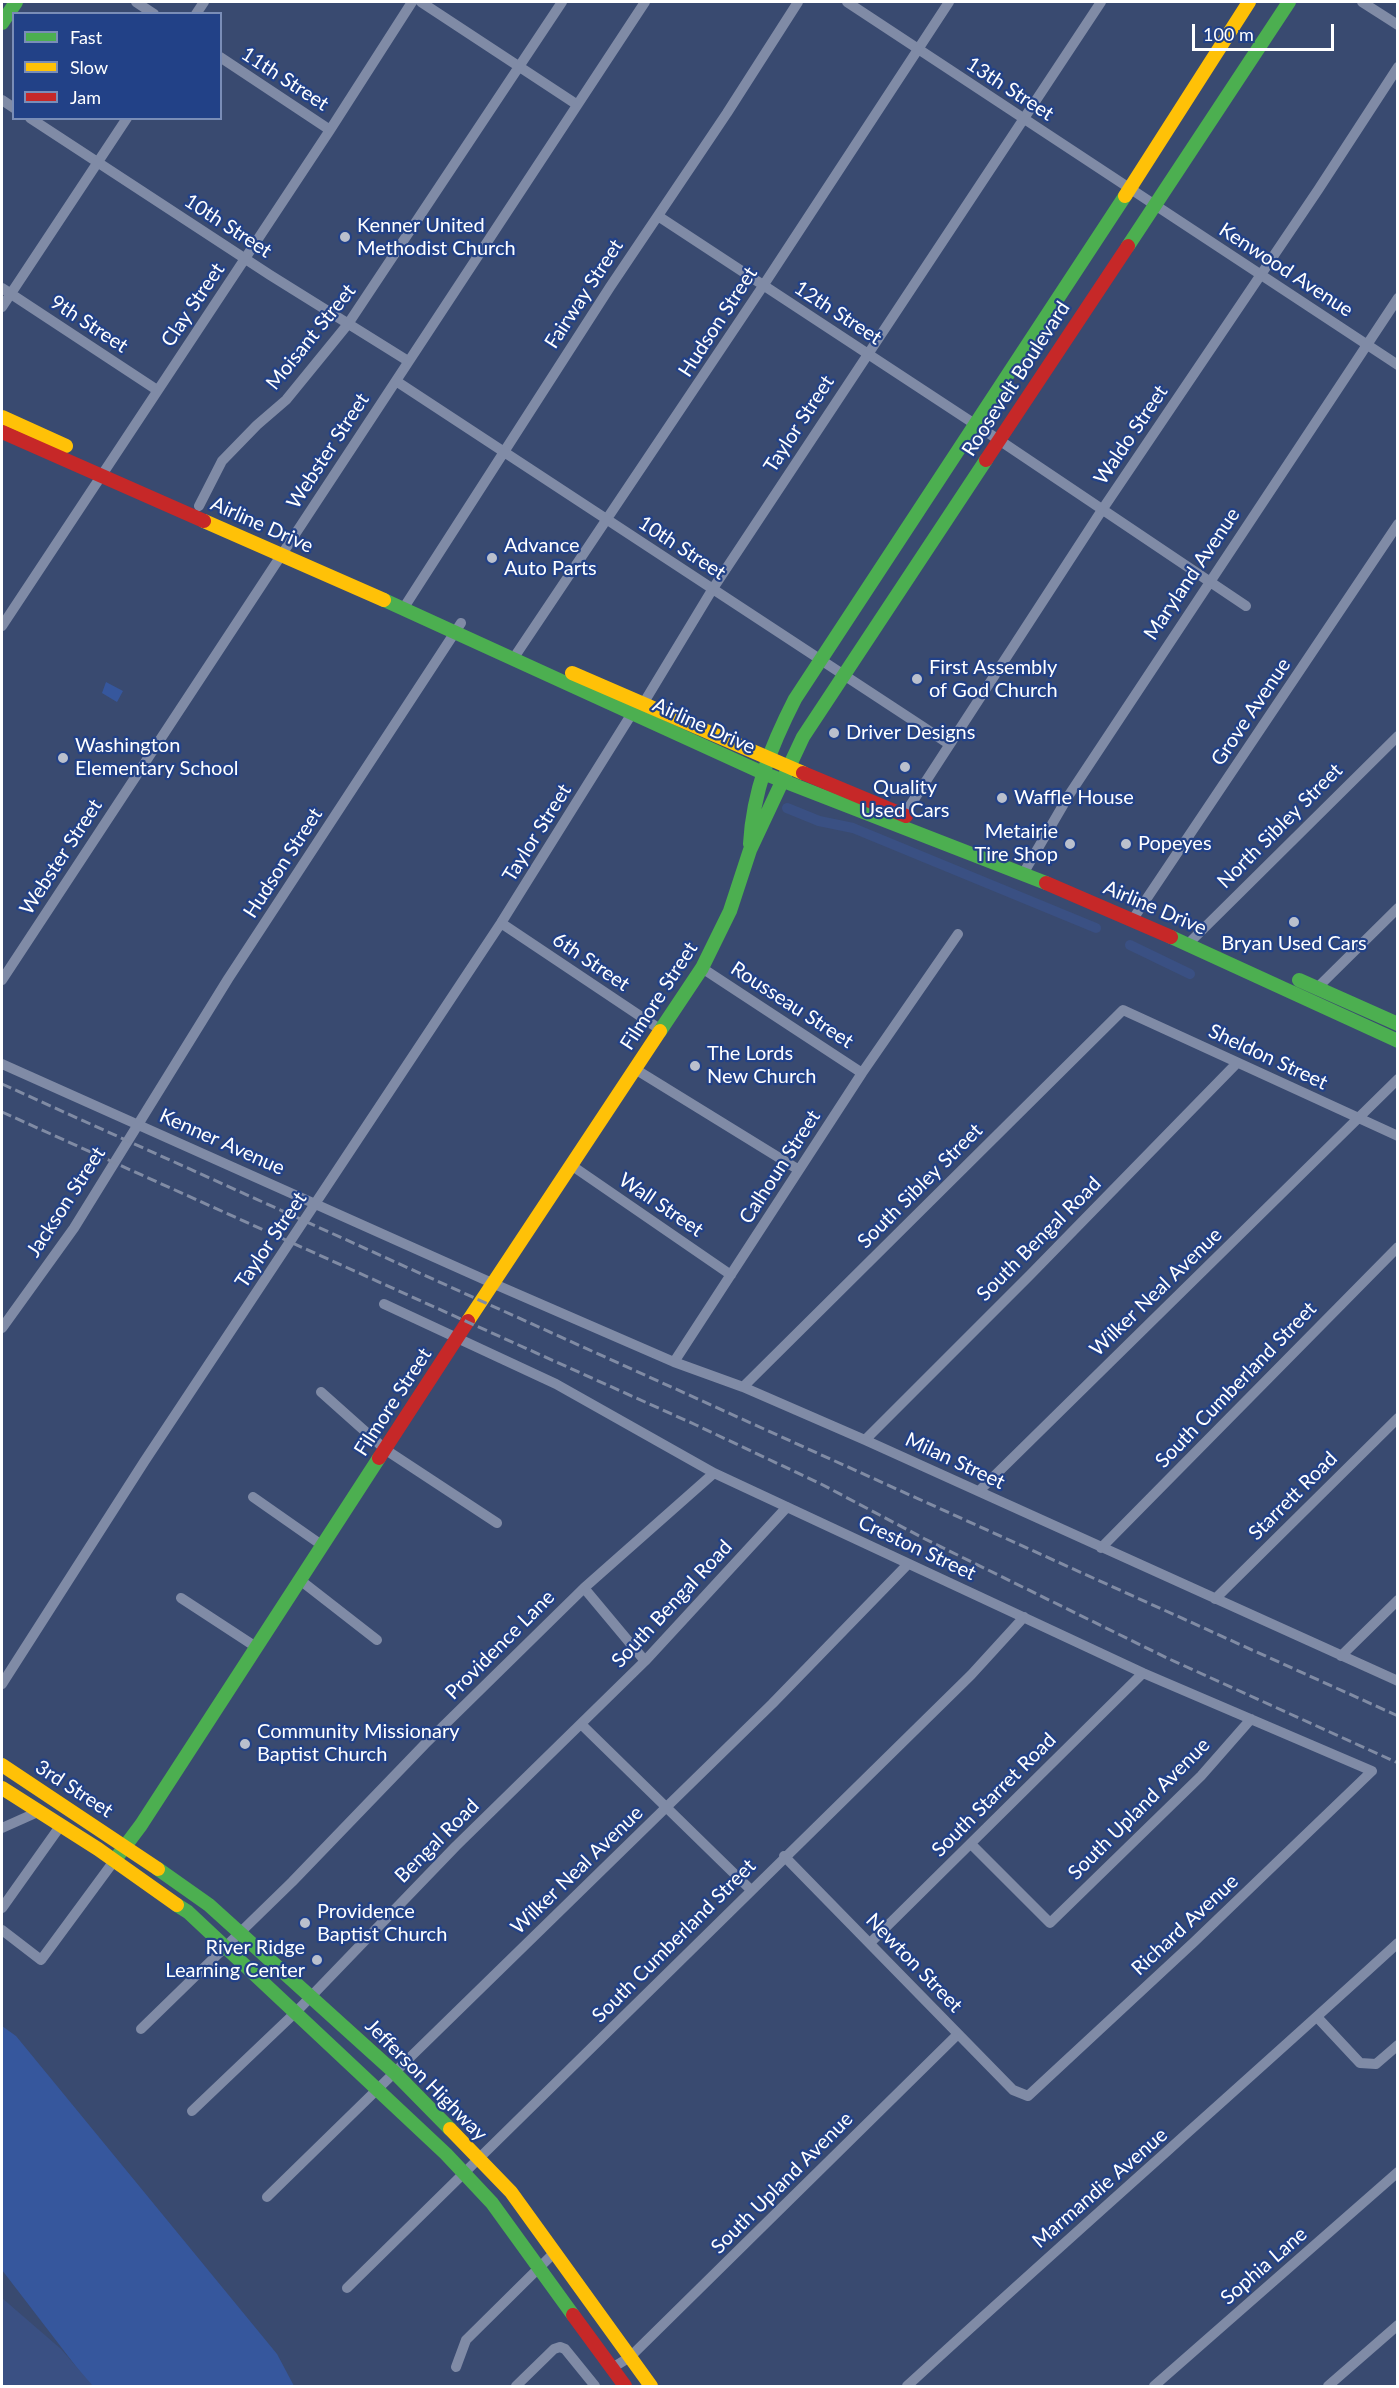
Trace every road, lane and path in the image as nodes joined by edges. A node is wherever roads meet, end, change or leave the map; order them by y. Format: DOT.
graph roads {
  1 [pos="16,2"];
  2 [pos="136,2"];
  3 [pos="412,2"];
  4 [pos="421,2"];
  5 [pos="562,2"];
  6 [pos="645,2"];
  7 [pos="798,2"];
  8 [pos="847,2"];
  9 [pos="949,2"];
  10 [pos="1101,2"];
  11 [pos="1249,2"];
  12 [pos="1289,2"];
  13 [pos="1362,2"];
  14 [pos="151,12"];
  15 [pos="2,23"];
  16 [pos="1398,25"];
  17 [pos="917,49"];
  18 [pos="222,58"];
  19 [pos="519,66"];
  20 [pos="1398,67"];
  21 [pos="576,104"];
  22 [pos="1022,118"];
  23 [pos="33,120"];
  24 [pos="126,120"];
  25 [pos="330,130"];
  26 [pos="98,164"];
  27 [pos="1130,188"];
  28 [pos="1155,204"];
  29 [pos="658,216"];
  30 [pos="245,259"];
  31 [pos="1261,275"];
  32 [pos="764,286"];
  33 [pos="6,291"];
  34 [pos="1398,298"];
  35 [pos="2,307"];
  36 [pos="348,324"];
  37 [pos="1366,344"];
  38 [pos="866,354"];
  39 [pos="408,360"];
  40 [pos="1398,365"];
  41 [pos="396,381"];
  42 [pos="158,390"];
  43 [pos="2,417"];
  44 [pos="974,423"];
  45 [pos="2,432"];
  46 [pos="999,440"];
  47 [pos="503,452"];
  48 [pos="104,470"];
  49 [pos="199,506"];
  50 [pos="1102,510"];
  51 [pos="607,521"];
  52 [pos="1398,524"];
  53 [pos="283,550"];
  54 [pos="1209,582"];
  55 [pos="712,590"];
  56 [pos="406,604"];
  57 [pos="1246,606"];
  58 [pos="2,626"];
  59 [pos="458,628"];
  60 [pos="516,654"];
  61 [pos="819,659"];
  62 [pos="844,676"];
  63 [pos="643,704"];
  64 [pos="631,715"];
  65 [pos="1398,736"];
  66 [pos="949,744"];
  67 [pos="766,758"];
  68 [pos="788,767"];
  69 [pos="761,772"];
  70 [pos="782,781"];
  71 [pos="901,820"];
  72 [pos="750,850"];
  73 [pos="1025,869"];
  74 [pos="1398,908"];
  75 [pos="1136,914"];
  76 [pos="501,923"];
  77 [pos="958,934"];
  78 [pos="1198,938"];
  79 [pos="702,968"];
  80 [pos="1284,973"];
  81 [pos="2,980"];
  82 [pos="1313,994"];
  83 [pos="1123,1010"];
  84 [pos="1398,1024"];
  85 [pos="661,1030"];
  86 [pos="1398,1041"];
  87 [pos="1237,1063"];
  88 [pos="2,1064"];
  89 [pos="635,1069"];
  90 [pos="862,1072"];
  91 [pos="1398,1079"];
  92 [pos="1359,1118"];
  93 [pos="139,1124"];
  94 [pos="1398,1136"];
  95 [pos="571,1165"];
  96 [pos="799,1170"];
  97 [pos="316,1204"];
  98 [pos="1398,1247"];
  99 [pos="731,1275"];
  100 [pos="492,1283"];
  101 [pos="384,1304"];
  102 [pos="2,1328"];
  103 [pos="457,1338"];
  104 [pos="674,1362"];
  105 [pos="743,1387"];
  106 [pos="321,1392"];
  107 [pos="1398,1418"];
  108 [pos="865,1440"];
  109 [pos="386,1450"];
  110 [pos="714,1473"];
  111 [pos="979,1491"];
  112 [pos="253,1497"];
  113 [pos="787,1507"];
  114 [pos="497,1523"];
  115 [pos="323,1546"];
  116 [pos="1101,1548"];
  117 [pos="908,1564"];
  118 [pos="300,1580"];
  119 [pos="584,1588"];
  120 [pos="181,1598"];
  121 [pos="1215,1599"];
  122 [pos="1398,1600"];
  123 [pos="1024,1617"];
  124 [pos="377,1640"];
  125 [pos="256,1647"];
  126 [pos="1341,1656"];
  127 [pos="645,1661"];
  128 [pos="1143,1673"];
  129 [pos="1398,1681"];
  130 [pos="2,1683"];
  131 [pos="1251,1719"];
  132 [pos="582,1725"];
  133 [pos="2,1765"];
  134 [pos="1372,1771"];
  135 [pos="2,1788"];
  136 [pos="666,1808"];
  137 [pos="40,1811"];
  138 [pos="61,1825"];
  139 [pos="2,1828"];
  140 [pos="971,1844"];
  141 [pos="125,1846"];
  142 [pos="784,1856"];
  143 [pos="114,1861"];
  144 [pos="751,1890"];
  145 [pos="2,1908"];
  146 [pos="2,1930"];
  147 [pos="240,1933"];
  148 [pos="870,1943"];
  149 [pos="1398,1943"];
  150 [pos="226,1946"];
  151 [pos="310,1996"];
  152 [pos="297,2010"];
  153 [pos="1317,2017"];
  154 [pos="141,2029"];
  155 [pos="958,2034"];
  156 [pos="1398,2045"];
  157 [pos="395,2073"];
  158 [pos="379,2089"];
  159 [pos="1019,2092"];
  160 [pos="192,2111"];
  161 [pos="479,2159"];
  162 [pos="1398,2172"];
  163 [pos="465,2173"];
  164 [pos="267,2197"];
  165 [pos="555,2252"];
  166 [pos="540,2268"];
  167 [pos="347,2288"];
  168 [pos="1398,2325"];
  169 [pos="630,2357"];
  170 [pos="456,2367"];
  171 [pos="612,2368"];
  172 [pos="516,2386"];
  173 [pos="595,2386"];
  174 [pos="625,2386"];
  175 [pos="651,2386"];
  176 [pos="907,2386"];
  177 [pos="1154,2386"];
  178 [pos="1328,2386"];
  1 -- 15 [label="main road"];
  2 -- 14 [label="street"];
  3 -- 25 [label="street, Clay Street"];
  4 -- 19 [label="street"];
  5 -- 19 [label="street, Moisant Street"];
  6 -- 21 [label="street, Webster Street"];
  7 -- 29 [label="street, Fairway Street"];
  8 -- 17 [label="street, 13th Street"];
  9 -- 17 [label="street, Hudson Street"];
  10 -- 22 [label="street, Taylor Street"];
  11 -- 27 [label="main road, Roosevelt Boulevard"];
  12 -- 28 [label="main road, Roosevelt Boulevard"];
  13 -- 16 [label="street"];
  17 -- 22 [label="street, 13th Street"];
  17 -- 32 [label="street, Hudson Street"];
  18 -- 25 [label="street, 11th Street"];
  19 -- 21 [label="street"];
  19 -- 36 [label="street, Moisant Street"];
  20 -- 31 [label="street, Waldo Street"];
  21 -- 39 [label="street, Webster Street"];
  22 -- 27 [label="street, 13th Street"];
  22 -- 38 [label="street, Taylor Street"];
  23 -- 26 [label="street, 10th Street"];
  24 -- 26 [label="street"];
  25 -- 30 [label="street, Clay Street"];
  26 -- 30 [label="street, 10th Street"];
  26 -- 33 [label="street"];
  27 -- 28 [label="street, 13th Street"];
  27 -- 44 [label="main road, Roosevelt Boulevard"];
  28 -- 31 [label="street, Kenwood Avenue"];
  28 -- 46 [label="main road, Roosevelt Boulevard"];
  29 -- 32 [label="street, 12th Street"];
  29 -- 47 [label="street, Fairway Street"];
  30 -- 36 [label="street, 10th Street"];
  30 -- 42 [label="street, Clay Street"];
  31 -- 37 [label="street, Kenwood Avenue"];
  31 -- 50 [label="street, Waldo Street"];
  32 -- 38 [label="street, 12th Street"];
  32 -- 51 [label="street, Hudson Street"];
  33 -- 35 [label="street"];
  33 -- 42 [label="street, 9th Street"];
  34 -- 37 [label="street, Maryland Avenue"];
  36 -- 39 [label="street, 10th Street"];
  36 -- 49 [label="street, Moisant Street"];
  37 -- 40 [label="street, Kenwood Avenue"];
  37 -- 54 [label="street, Maryland Avenue"];
  38 -- 44 [label="street, 12th Street"];
  38 -- 55 [label="street, Taylor Street"];
  39 -- 41 [label="street, Webster Street"];
  41 -- 47 [label="street, 10th Street"];
  41 -- 53 [label="street, Webster Street"];
  42 -- 48 [label="street, Clay Street"];
  43 -- 48 [label="main road, Airline Drive"];
  44 -- 46 [label="street, 12th Street"];
  44 -- 61 [label="main road, Roosevelt Boulevard"];
  45 -- 48 [label="main road, Airline Drive"];
  46 -- 50 [label="street, 12th Street"];
  46 -- 62 [label="main road, Roosevelt Boulevard"];
  47 -- 51 [label="street, 10th Street"];
  47 -- 56 [label="street, Fairway Street"];
  48 -- 49 [label="main road, Airline Drive"];
  48 -- 53 [label="main road, Airline Drive"];
  48 -- 58 [label="street, Clay Street"];
  49 -- 53 [label="main road, Airline Drive"];
  50 -- 54 [label="street, 12th Street"];
  50 -- 66 [label="street, Waldo Street"];
  51 -- 55 [label="street, 10th Street"];
  51 -- 60 [label="street, Hudson Street"];
  52 -- 75 [label="street, Grove Avenue"];
  53 -- 56 [label="main road, Airline Drive"];
  53 -- 81 [label="street, Webster Street"];
  54 -- 57 [label="street, 12th Street"];
  54 -- 73 [label="street, Maryland Avenue"];
  55 -- 61 [label="street, 10th Street"];
  55 -- 63 [label="street, Taylor Street"];
  56 -- 59 [label="main road, Airline Drive"];
  59 -- 60 [label="main road, Airline Drive"];
  59 -- 93 [label="street, Hudson Street"];
  60 -- 63 [label="main road, Airline Drive"];
  60 -- 64 [label="main road, Airline Drive"];
  61 -- 62 [label="street, 10th Street"];
  61 -- 67 [label="main road, Roosevelt Boulevard"];
  62 -- 66 [label="street, 10th Street"];
  62 -- 68 [label="main road, Roosevelt Boulevard"];
  63 -- 64 [label="street, Taylor Street"];
  63 -- 67 [label="main road, Airline Drive"];
  64 -- 69 [label="main road, Airline Drive"];
  64 -- 76 [label="street, Taylor Street"];
  65 -- 78 [label="street, North Sibley Street"];
  66 -- 71 [label="street, Waldo Street"];
  67 -- 68 [label="main road, Airline Drive"];
  67 -- 69 [label="main road, Roosevelt Boulevard"];
  68 -- 70 [label="main road, Roosevelt Boulevard"];
  68 -- 71 [label="main road, Airline Drive"];
  69 -- 70 [label="main road, Airline Drive"];
  69 -- 72 [label="main road, Filmore Street"];
  70 -- 71 [label="main road, Airline Drive"];
  70 -- 72 [label="main road, Filmore Street"];
  71 -- 73 [label="main road, Airline Drive"];
  72 -- 79 [label="main road, Filmore Street"];
  73 -- 75 [label="main road, Airline Drive"];
  74 -- 82 [label="street"];
  75 -- 78 [label="main road, Airline Drive"];
  76 -- 85 [label="street, 6th Street"];
  76 -- 97 [label="street, Taylor Street"];
  77 -- 90 [label="street, Calhoun Street"];
  78 -- 82 [label="main road, Airline Drive"];
  79 -- 85 [label="main road, Filmore Street"];
  79 -- 90 [label="street, Rousseau Street"];
  80 -- 82 [label="main road, Airline Drive"];
  82 -- 84 [label="main road, Airline Drive"];
  82 -- 86 [label="main road, Airline Drive"];
  83 -- 87 [label="street, Sheldon Street"];
  83 -- 105 [label="street, South Sibley Street"];
  85 -- 89 [label="main road, Filmore Street"];
  87 -- 92 [label="street, Sheldon Street"];
  87 -- 108 [label="street, South Bengal Road"];
  88 -- 93 [label="street, Kenner Avenue"];
  89 -- 95 [label="main road, Filmore Street"];
  89 -- 96 [label="street"];
  90 -- 96 [label="street, Calhoun Street"];
  91 -- 92 [label="street, Wilker Neal Avenue"];
  92 -- 94 [label="street, Sheldon Street"];
  92 -- 111 [label="street, Wilker Neal Avenue"];
  93 -- 97 [label="street, Kenner Avenue"];
  93 -- 102 [label="street, Jackson Street"];
  95 -- 99 [label="street, Wall Street"];
  95 -- 100 [label="main road, Filmore Street"];
  96 -- 99 [label="street, Calhoun Street"];
  97 -- 100 [label="street, Kenner Avenue"];
  97 -- 130 [label="street, Taylor Street"];
  98 -- 116 [label="street, South Cumberland Street"];
  99 -- 104 [label="street, Calhoun Street"];
  100 -- 103 [label="main road, Filmore Street"];
  100 -- 104 [label="street, Milan Street"];
  101 -- 103 [label="street, Creston Street"];
  103 -- 109 [label="main road, Filmore Street"];
  103 -- 110 [label="street, Creston Street"];
  104 -- 105 [label="street, Milan Street"];
  105 -- 108 [label="street, Milan Street"];
  106 -- 109 [label="street"];
  107 -- 121 [label="street, Starrett Road"];
  108 -- 111 [label="street, Milan Street"];
  109 -- 114 [label="street"];
  109 -- 115 [label="main road, Filmore Street"];
  110 -- 113 [label="street, Creston Street"];
  110 -- 119 [label="street, Providence Lane"];
  111 -- 116 [label="street, Milan Street"];
  112 -- 115 [label="street"];
  113 -- 117 [label="street, Creston Street"];
  113 -- 127 [label="street, South Bengal Road"];
  115 -- 118 [label="main road, Filmore Street"];
  116 -- 121 [label="street, Milan Street"];
  117 -- 123 [label="street, Creston Street"];
  117 -- 136 [label="street, Wilker Neal Avenue"];
  118 -- 124 [label="street"];
  118 -- 125 [label="main road, Filmore Street"];
  119 -- 127 [label="street"];
  119 -- 147 [label="street, Providence Lane"];
  120 -- 125 [label="street"];
  121 -- 126 [label="street, Milan Street"];
  122 -- 126 [label="street"];
  123 -- 128 [label="street, Creston Street"];
  123 -- 142 [label="street, South Cumberland Street"];
  125 -- 141 [label="main road, Filmore Street"];
  126 -- 129 [label="street, Milan Street"];
  127 -- 132 [label="street, South Bengal Road"];
  128 -- 131 [label="street, Creston Street"];
  128 -- 140 [label="street, South Starret Road"];
  131 -- 134 [label="street, Creston Street"];
  131 -- 140 [label="street, South Upland Avenue"];
  132 -- 136 [label="street"];
  132 -- 151 [label="street, Bengal Road"];
  133 -- 141 [label="main road, 3rd Street"];
  134 -- 159 [label="street, Richard Avenue"];
  135 -- 137 [label="main road, 3rd Street"];
  136 -- 144 [label="street"];
  136 -- 157 [label="street, Wilker Neal Avenue"];
  137 -- 138 [label="main road, 3rd Street"];
  137 -- 139 [label="street"];
  138 -- 143 [label="main road, 3rd Street"];
  138 -- 145 [label="street"];
  140 -- 148 [label="street, South Starret Road"];
  141 -- 143 [label="main road, Filmore Street"];
  141 -- 147 [label="main road, Jefferson Highway"];
  142 -- 144 [label="street, South Cumberland Street"];
  142 -- 148 [label="street, Newton Street"];
  143 -- 146 [label="street, Filmore Street"];
  143 -- 150 [label="main road, Jefferson Highway"];
  144 -- 161 [label="street, South Cumberland Street"];
  147 -- 150 [label="street, Providence Lane"];
  147 -- 151 [label="main road, Jefferson Highway"];
  148 -- 155 [label="street, Newton Street"];
  149 -- 153 [label="street, Marmandie Avenue"];
  150 -- 152 [label="main road, Jefferson Highway"];
  150 -- 154 [label="street, Providence Lane"];
  151 -- 152 [label="street, Bengal Road"];
  151 -- 157 [label="main road, Jefferson Highway"];
  152 -- 158 [label="main road, Jefferson Highway"];
  152 -- 160 [label="street, Bengal Road"];
  153 -- 156 [label="street"];
  153 -- 176 [label="street, Marmandie Avenue"];
  155 -- 159 [label="street, Newton Street"];
  155 -- 169 [label="street, South Upland Avenue"];
  157 -- 158 [label="street, Wilker Neal Avenue"];
  157 -- 161 [label="main road, Jefferson Highway"];
  158 -- 163 [label="main road, Jefferson Highway"];
  158 -- 164 [label="street, Wilker Neal Avenue"];
  161 -- 163 [label="street, South Cumberland Street"];
  161 -- 165 [label="main road, Jefferson Highway"];
  162 -- 177 [label="street, Sophia Lane"];
  163 -- 166 [label="main road, Jefferson Highway"];
  163 -- 167 [label="street, South Cumberland Street"];
  165 -- 166 [label="street"];
  165 -- 169 [label="main road, Jefferson Highway"];
  166 -- 170 [label="street"];
  166 -- 171 [label="main road, Jefferson Highway"];
  168 -- 178 [label="street"];
  169 -- 171 [label="street, South Upland Avenue"];
  169 -- 175 [label="main road, Jefferson Highway"];
  171 -- 174 [label="main road, Jefferson Highway"];
  172 -- 173 [label="street"];
}
